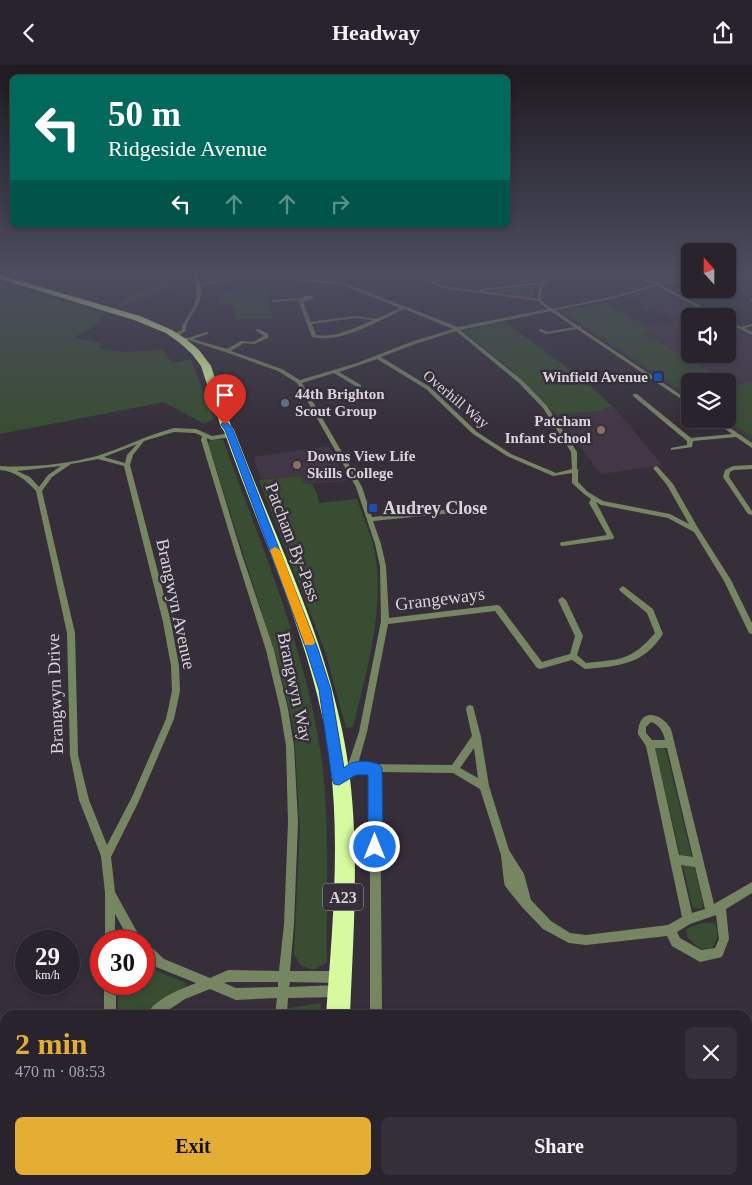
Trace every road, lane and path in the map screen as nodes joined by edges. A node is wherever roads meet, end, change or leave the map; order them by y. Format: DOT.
graph roads {
  1 [pos="153,325"];
  2 [pos="184,325"];
  3 [pos="311,325"];
  4 [pos="365,325"];
  5 [pos="447,325"];
  6 [pos="476,325"];
  7 [pos="576,325"];
  8 [pos="751,325"];
  9 [pos="736,326"];
  10 [pos="579,327"];
  11 [pos="740,328"];
  12 [pos="457,329"];
  13 [pos="257,330"];
  14 [pos="206,333"];
  15 [pos="752,334"];
  16 [pos="552,337"];
  17 [pos="181,338"];
  18 [pos="227,351"];
  19 [pos="378,357"];
  20 [pos="336,372"];
  21 [pos="362,380"];
  22 [pos="299,382"];
  23 [pos="353,382"];
  24 [pos="359,386"];
  25 [pos="636,395"];
  26 [pos="681,397"];
  27 [pos="228,428"];
  28 [pos="728,428"];
  29 [pos="205,435"];
  30 [pos="738,435"];
  31 [pos="144,440"];
  32 [pos="690,440"];
  33 [pos="752,446"];
  34 [pos="673,449"];
  35 [pos="98,457"];
  36 [pos="69,463"];
  37 [pos="127,465"];
  38 [pos="752,467"];
  39 [pos="0,468"];
  40 [pos="656,468"];
  41 [pos="9,469"];
  42 [pos="576,470"];
  43 [pos="555,475"];
  44 [pos="575,483"];
  45 [pos="39,491"];
  46 [pos="594,499"];
  47 [pos="473,509"];
  48 [pos="684,511"];
  49 [pos="750,513"];
  50 [pos="670,516"];
  51 [pos="371,519"];
  52 [pos="696,530"];
  53 [pos="563,544"];
  54 [pos="622,589"];
  55 [pos="562,600"];
  56 [pos="385,621"];
  57 [pos="752,631"];
  58 [pos="573,656"];
  59 [pos="470,709"];
  60 [pos="477,737"];
  61 [pos="650,744"];
  62 [pos="670,744"];
  63 [pos="375,769"];
  64 [pos="454,769"];
  65 [pos="346,773"];
  66 [pos="484,786"];
  67 [pos="106,856"];
  68 [pos="676,860"];
  69 [pos="698,862"];
  70 [pos="752,887"];
  71 [pos="110,893"];
  72 [pos="716,909"];
  73 [pos="688,919"];
  74 [pos="110,930"];
  75 [pos="128,930"];
  76 [pos="670,930"];
  77 [pos="155,958"];
  78 [pos="285,976"];
  79 [pos="210,983"];
  80 [pos="339,984"];
  81 [pos="283,993"];
  82 [pos="110,995"];
  83 [pos="110,1010"];
  84 [pos="157,1010"];
  85 [pos="281,1010"];
  86 [pos="338,1010"];
  87 [pos="376,1010"];
  1 -- 17 [label="highway, A23"];
  2 -- 17 [label="street"];
  3 -- 4 [label="street"];
  5 -- 12 [label="street"];
  6 -- 12 [label="street"];
  7 -- 10 [label="street"];
  8 -- 11 [label="street"];
  9 -- 11 [label="street"];
  10 -- 16 [label="street"];
  10 -- 26 [label="street"];
  11 -- 15 [label="street"];
  12 -- 19 [label="street"];
  12 -- 42 [label="street"];
  13 -- 18 [label="street"];
  14 -- 17 [label="street"];
  17 -- 18 [label="street"];
  17 -- 27 [label="highway, Patcham By-Pass / A23"];
  18 -- 22 [label="street"];
  19 -- 20 [label="street"];
  19 -- 43 [label="street, Overhill Way"];
  20 -- 22 [label="street"];
  20 -- 23 [label="street"];
  21 -- 23 [label="street"];
  22 -- 51 [label="street"];
  23 -- 24 [label="street"];
  25 -- 32 [label="street"];
  27 -- 29 [label="street"];
  27 -- 65 [label="highway, Patcham By-Pass / A23"];
  28 -- 30 [label="street"];
  29 -- 31 [label="street"];
  29 -- 78 [label="street, Brangwyn Way"];
  30 -- 32 [label="street"];
  30 -- 33 [label="street"];
  31 -- 35 [label="street"];
  31 -- 37 [label="street"];
  32 -- 34 [label="street"];
  35 -- 36 [label="street"];
  35 -- 37 [label="street"];
  36 -- 41 [label="street"];
  36 -- 45 [label="street"];
  37 -- 67 [label="street, Brangwyn Avenue"];
  38 -- 49 [label="street"];
  39 -- 41 [label="street"];
  40 -- 48 [label="street"];
  41 -- 45 [label="street"];
  42 -- 43 [label="street"];
  42 -- 44 [label="street"];
  43 -- 44 [label="street, Overhill Way"];
  44 -- 46 [label="street, Overhill Way"];
  45 -- 67 [label="street, Brangwyn Drive"];
  46 -- 50 [label="street"];
  46 -- 53 [label="street"];
  47 -- 51 [label="street"];
  48 -- 50 [label="street"];
  48 -- 52 [label="street"];
  50 -- 52 [label="street"];
  51 -- 56 [label="street"];
  52 -- 57 [label="street"];
  54 -- 58 [label="street"];
  55 -- 58 [label="street"];
  56 -- 58 [label="street, Grangeways"];
  56 -- 65 [label="street"];
  59 -- 60 [label="street"];
  60 -- 64 [label="street"];
  60 -- 66 [label="street"];
  61 -- 62 [label="street"];
  61 -- 62 [label="street"];
  61 -- 68 [label="street"];
  62 -- 69 [label="street"];
  63 -- 64 [label="street"];
  63 -- 65 [label="street"];
  63 -- 87 [label="street"];
  64 -- 66 [label="street"];
  65 -- 80 [label="highway, A23"];
  66 -- 76 [label="street"];
  67 -- 71 [label="street, Brangwyn Drive"];
  68 -- 69 [label="street"];
  68 -- 73 [label="street"];
  69 -- 72 [label="street"];
  70 -- 72 [label="street"];
  71 -- 74 [label="street, Brangwyn Drive"];
  71 -- 75 [label="street, Brangwyn Drive"];
  72 -- 73 [label="street"];
  72 -- 76 [label="street"];
  73 -- 76 [label="street"];
  77 -- 79 [label="street"];
  78 -- 79 [label="street"];
  78 -- 80 [label="street"];
  78 -- 81 [label="street, Brangwyn Way"];
  79 -- 81 [label="street"];
  79 -- 84 [label="street"];
  80 -- 81 [label="street"];
  80 -- 86 [label="highway, A23"];
  81 -- 85 [label="street, Brangwyn Way"];
  82 -- 83 [label="street"];
}
